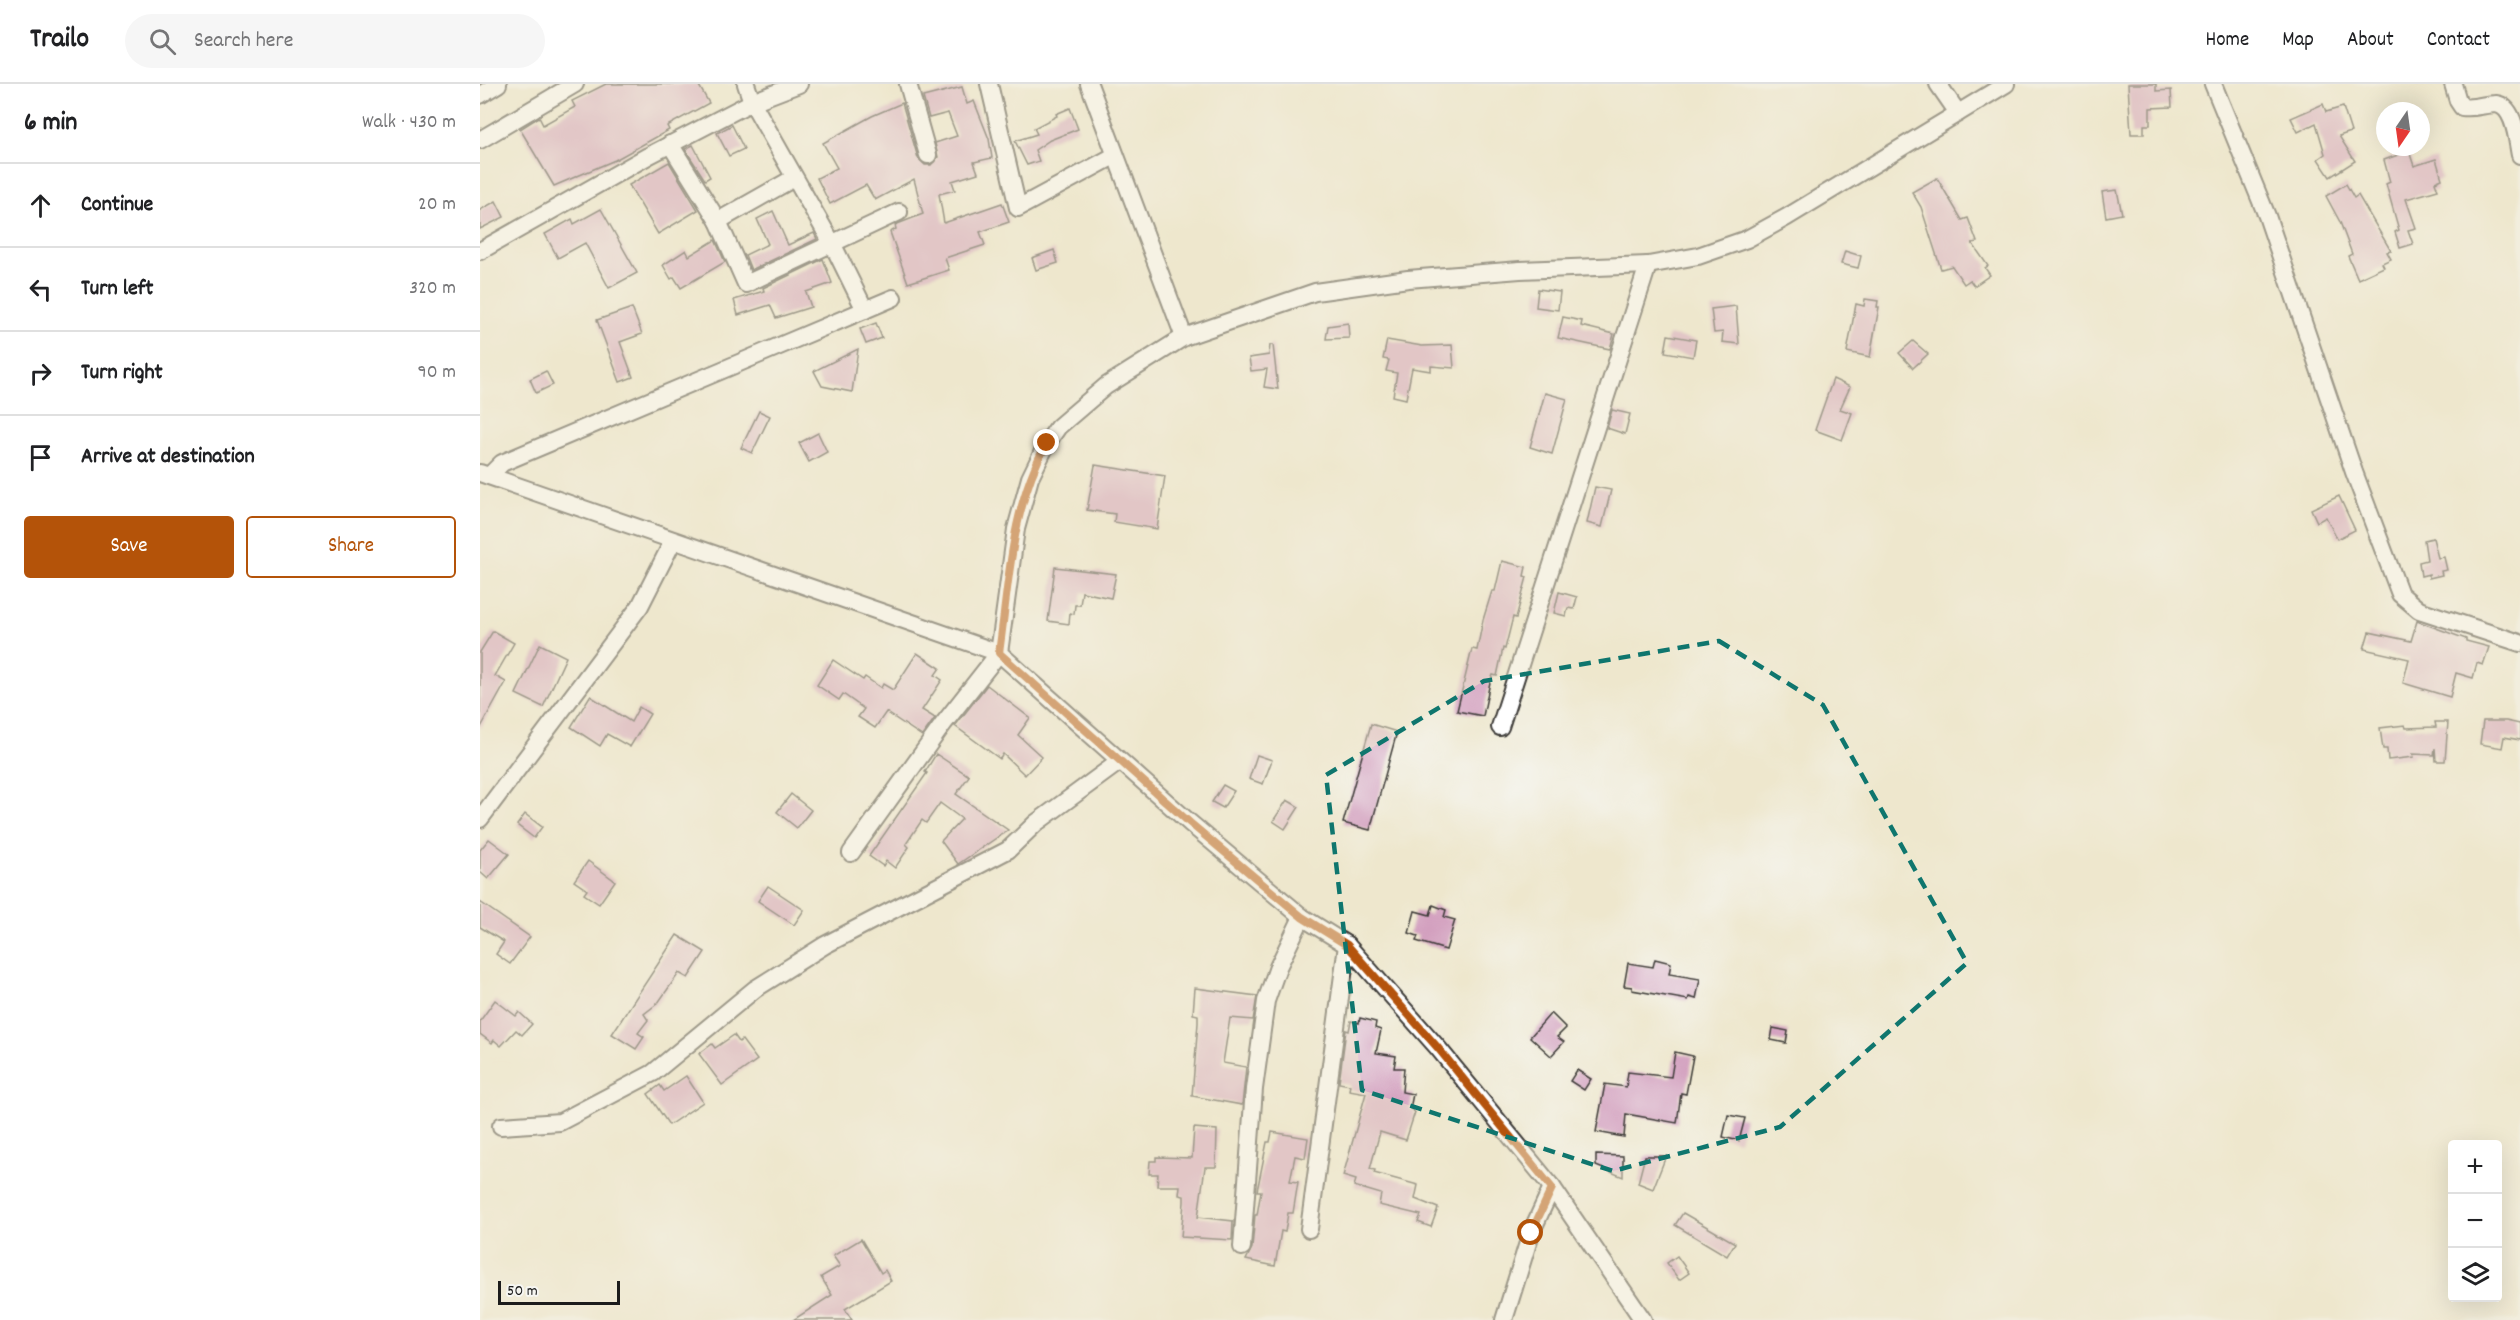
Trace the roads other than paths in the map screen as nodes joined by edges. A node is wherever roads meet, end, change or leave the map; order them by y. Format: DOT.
graph roads {
  1 [pos="498,84"];
  2 [pos="575,84"];
  3 [pos="746,84"];
  4 [pos="799,84"];
  5 [pos="908,84"];
  6 [pos="989,84"];
  7 [pos="1089,84"];
  8 [pos="1938,84"];
  9 [pos="2006,84"];
  10 [pos="2213,84"];
  11 [pos="2453,84"];
  12 [pos="480,95"];
  13 [pos="752,102"];
  14 [pos="1958,113"];
  15 [pos="480,140"];
  16 [pos="670,144"];
  17 [pos="928,155"];
  18 [pos="2520,155"];
  19 [pos="1114,156"];
  20 [pos="794,178"];
  21 [pos="899,212"];
  22 [pos="718,221"];
  23 [pos="833,245"];
  24 [pos="480,251"];
  25 [pos="1648,265"];
  26 [pos="893,298"];
  27 [pos="865,310"];
  28 [pos="1184,337"];
  29 [pos="484,475"];
  30 [pos="673,541"];
  31 [pos="2520,643"];
  32 [pos="999,653"];
  33 [pos="1500,727"];
  34 [pos="1119,762"];
  35 [pos="480,819"];
  36 [pos="851,853"];
  37 [pos="1302,917"];
  38 [pos="1347,945"];
  39 [pos="501,1126"];
  40 [pos="1552,1188"];
  41 [pos="1309,1229"];
  42 [pos="1242,1247"];
  43 [pos="1504,1320"];
  44 [pos="1643,1320"];
  1 -- 12 [label="street"];
  2 -- 15 [label="street"];
  3 -- 13 [label="street"];
  4 -- 13 [label="street"];
  5 -- 17 [label="street"];
  6 -- 19 [label="street"];
  7 -- 19 [label="street"];
  8 -- 14 [label="street"];
  9 -- 14 [label="street"];
  10 -- 31 [label="street"];
  11 -- 18 [label="street"];
  13 -- 16 [label="street"];
  13 -- 20 [label="street"];
  14 -- 25 [label="street"];
  16 -- 22 [label="street"];
  16 -- 24 [label="street"];
  19 -- 28 [label="street"];
  20 -- 22 [label="street"];
  20 -- 23 [label="street"];
  21 -- 23 [label="street"];
  22 -- 23 [label="street"];
  23 -- 27 [label="street"];
  25 -- 28 [label="street"];
  25 -- 33 [label="street"];
  26 -- 27 [label="street"];
  27 -- 29 [label="street"];
  28 -- 32 [label="street"];
  29 -- 30 [label="street"];
  30 -- 32 [label="street"];
  30 -- 35 [label="street"];
  32 -- 34 [label="street"];
  32 -- 36 [label="street"];
  34 -- 37 [label="street"];
  34 -- 39 [label="street"];
  37 -- 38 [label="street"];
  37 -- 42 [label="street"];
  38 -- 40 [label="street"];
  38 -- 41 [label="street"];
  40 -- 43 [label="street"];
  40 -- 44 [label="street"];
}
